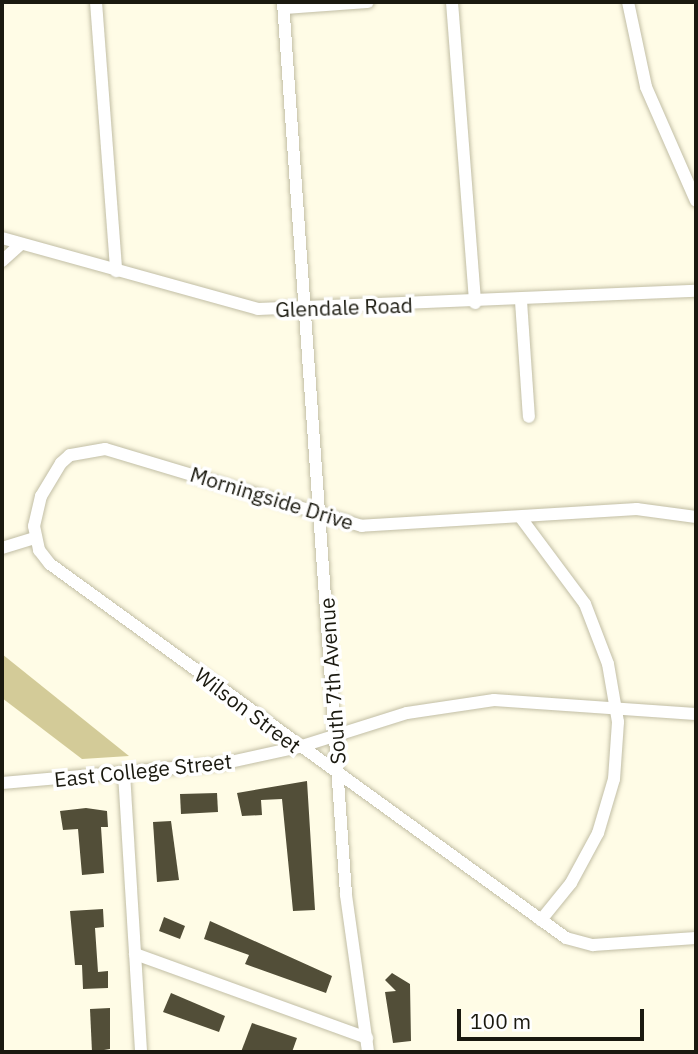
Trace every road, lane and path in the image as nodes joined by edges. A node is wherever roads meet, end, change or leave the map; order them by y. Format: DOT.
graph roads {
  1 [pos="96,2"];
  2 [pos="368,2"];
  3 [pos="452,2"];
  4 [pos="628,2"];
  5 [pos="283,5"];
  6 [pos="696,201"];
  7 [pos="2,238"];
  8 [pos="22,244"];
  9 [pos="2,261"];
  10 [pos="116,271"];
  11 [pos="696,291"];
  12 [pos="521,301"];
  13 [pos="475,303"];
  14 [pos="304,309"];
  15 [pos="529,417"];
  16 [pos="320,514"];
  17 [pos="696,517"];
  18 [pos="521,518"];
  19 [pos="35,538"];
  20 [pos="2,548"];
  21 [pos="617,706"];
  22 [pos="696,714"];
  23 [pos="335,735"];
  24 [pos="299,747"];
  25 [pos="124,773"];
  26 [pos="339,776"];
  27 [pos="2,783"];
  28 [pos="541,920"];
  29 [pos="696,938"];
  30 [pos="135,954"];
  31 [pos="367,1038"];
  32 [pos="141,1052"];
  33 [pos="368,1052"];
  1 -- 10 [label="street"];
  2 -- 5 [label="street"];
  3 -- 13 [label="street"];
  4 -- 6 [label="street"];
  5 -- 14 [label="street, South 7th Avenue"];
  7 -- 8 [label="street, Glendale Road"];
  8 -- 9 [label="street"];
  8 -- 10 [label="street, Glendale Road"];
  10 -- 14 [label="street, Glendale Road"];
  11 -- 12 [label="street, Glendale Road"];
  12 -- 13 [label="street, Glendale Road"];
  12 -- 15 [label="street"];
  13 -- 14 [label="street, Glendale Road"];
  14 -- 16 [label="street, South 7th Avenue"];
  16 -- 18 [label="street, Morningside Drive"];
  16 -- 19 [label="street, Morningside Drive"];
  16 -- 23 [label="street, South 7th Avenue"];
  17 -- 18 [label="street, Morningside Drive"];
  18 -- 21 [label="street"];
  19 -- 20 [label="street"];
  19 -- 24 [label="street, Wilson Street"];
  21 -- 22 [label="street, East College Street"];
  21 -- 23 [label="street, East College Street"];
  21 -- 28 [label="street"];
  23 -- 24 [label="street, East College Street"];
  23 -- 26 [label="street, South 7th Avenue"];
  24 -- 25 [label="street, East College Street"];
  24 -- 26 [label="street, Wilson Street"];
  25 -- 27 [label="street, East College Street"];
  25 -- 30 [label="street"];
  26 -- 28 [label="street, Wilson Street"];
  26 -- 31 [label="street, South 7th Avenue"];
  28 -- 29 [label="street, Wilson Street"];
  30 -- 31 [label="street"];
  30 -- 32 [label="street"];
  31 -- 33 [label="street, South 7th Avenue"];
}
